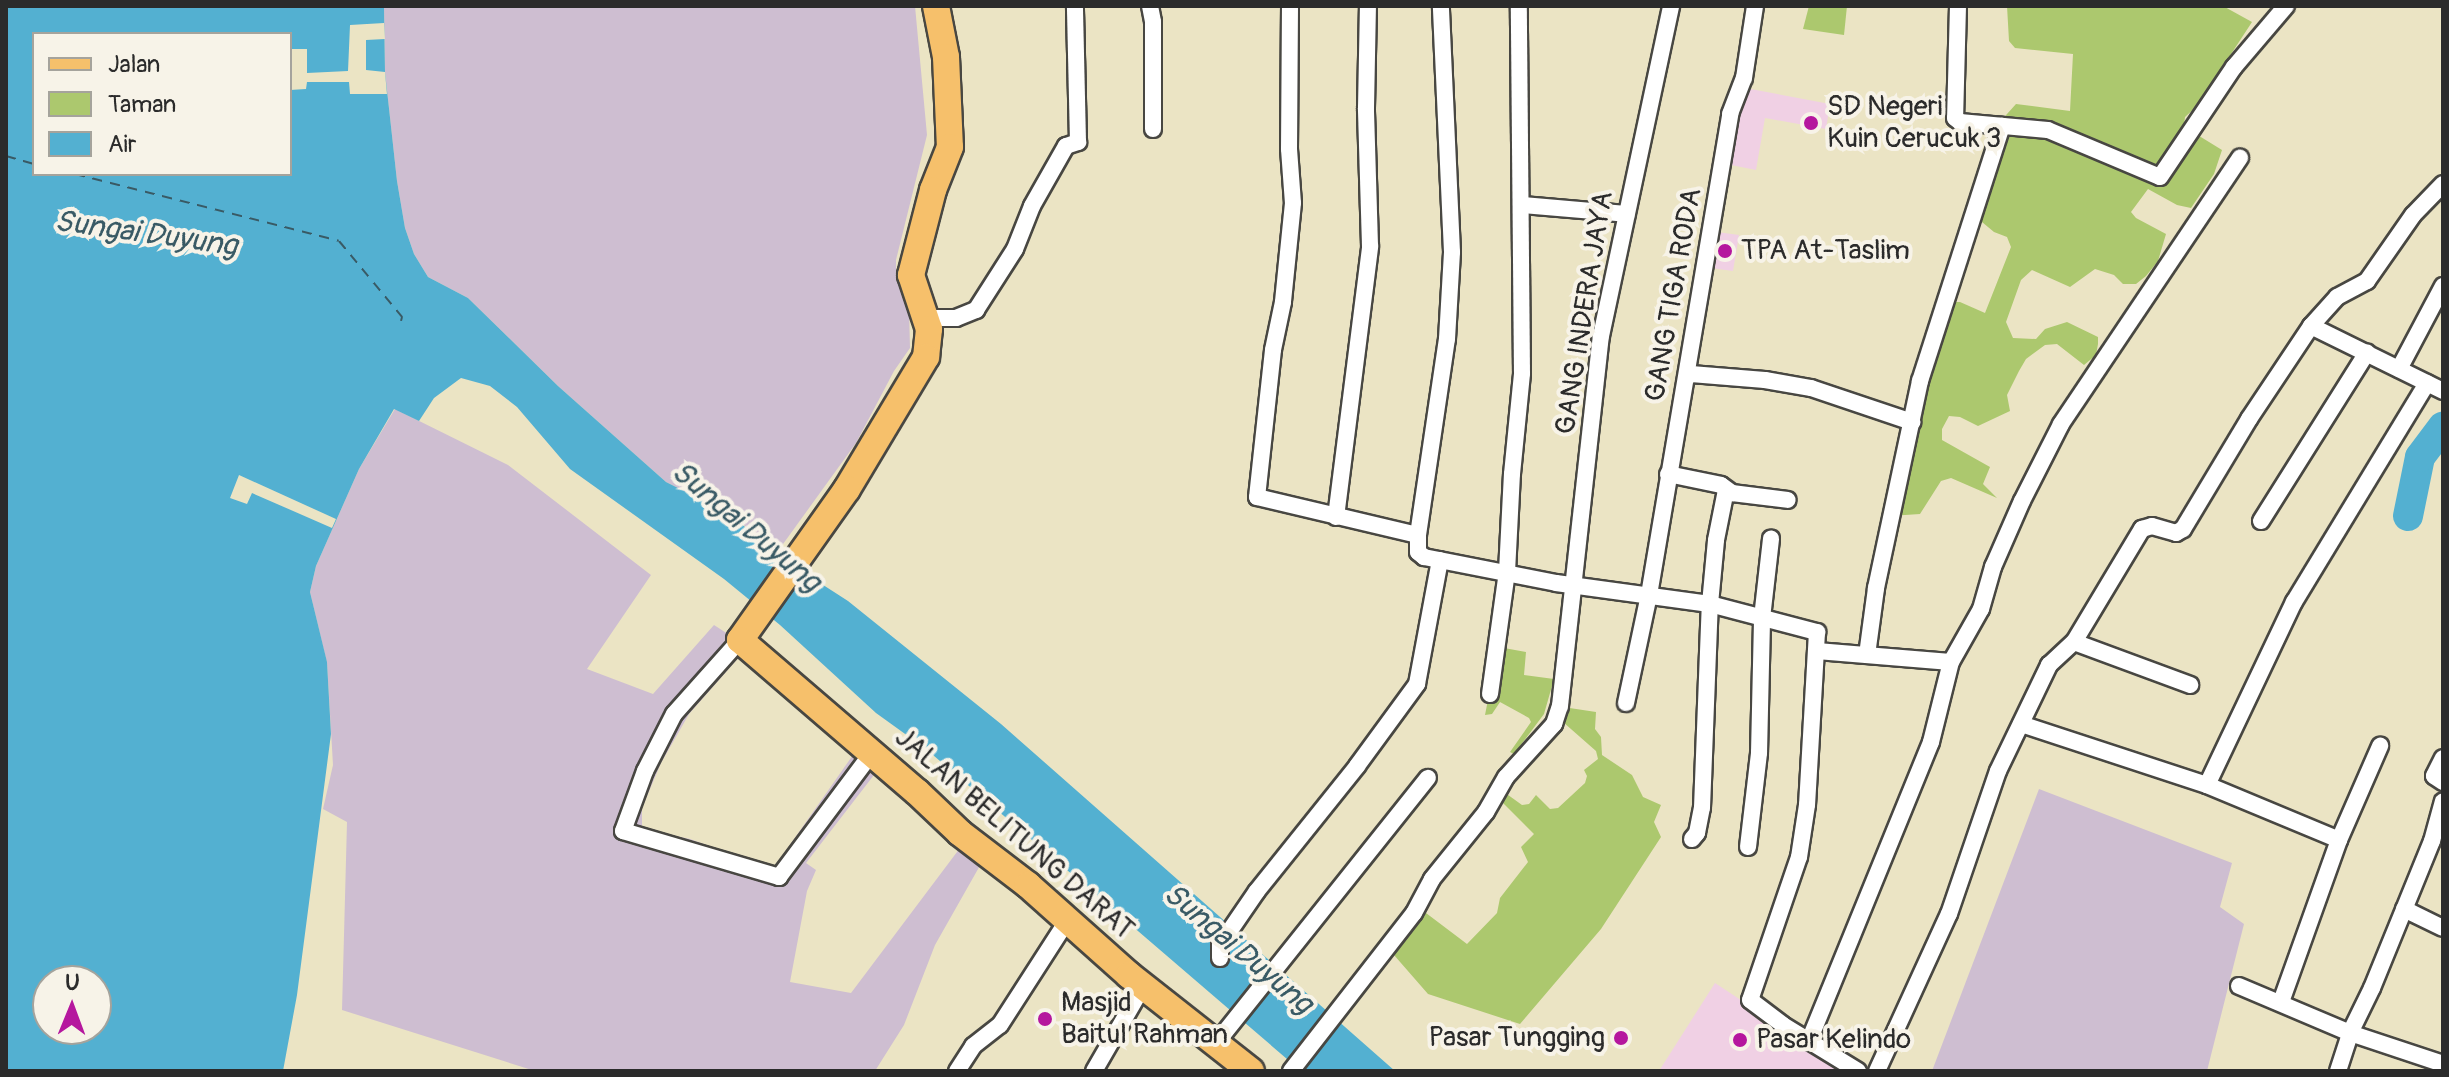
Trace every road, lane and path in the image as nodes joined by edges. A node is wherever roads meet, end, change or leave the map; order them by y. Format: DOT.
graph roads {
  1 [pos="936,6"];
  2 [pos="1075,6"];
  3 [pos="1150,6"];
  4 [pos="1290,6"];
  5 [pos="1368,6"];
  6 [pos="1441,6"];
  7 [pos="1519,6"];
  8 [pos="1671,6"];
  9 [pos="1755,6"];
  10 [pos="1958,6"];
  11 [pos="2286,6"];
  12 [pos="2002,126"];
  13 [pos="1153,129"];
  14 [pos="2240,158"];
  15 [pos="2443,184"];
  16 [pos="1522,205"];
  17 [pos="1627,214"];
  18 [pos="2443,286"];
  19 [pos="925,318"];
  20 [pos="2311,326"];
  21 [pos="2367,353"];
  22 [pos="2399,369"];
  23 [pos="1687,377"];
  24 [pos="2427,383"];
  25 [pos="2443,391"];
  26 [pos="1912,422"];
  27 [pos="1668,474"];
  28 [pos="1726,490"];
  29 [pos="1788,500"];
  30 [pos="1336,517"];
  31 [pos="2261,521"];
  32 [pos="1418,535"];
  33 [pos="1771,539"];
  34 [pos="1440,560"];
  35 [pos="1507,572"];
  36 [pos="1575,584"];
  37 [pos="1649,595"];
  38 [pos="1710,604"];
  39 [pos="1762,618"];
  40 [pos="740,640"];
  41 [pos="2074,642"];
  42 [pos="1817,651"];
  43 [pos="1867,655"];
  44 [pos="1951,662"];
  45 [pos="2190,685"];
  46 [pos="1490,694"];
  47 [pos="1626,703"];
  48 [pos="2021,724"];
  49 [pos="2380,746"];
  50 [pos="871,754"];
  51 [pos="2443,758"];
  52 [pos="1428,778"];
  53 [pos="2443,782"];
  54 [pos="2207,785"];
  55 [pos="2443,801"];
  56 [pos="1692,839"];
  57 [pos="2339,840"];
  58 [pos="1748,847"];
  59 [pos="2404,909"];
  60 [pos="1067,921"];
  61 [pos="2443,928"];
  62 [pos="1220,958"];
  63 [pos="1143,986"];
  64 [pos="2239,986"];
  65 [pos="2281,1002"];
  66 [pos="2350,1033"];
  67 [pos="1222,1035"];
  68 [pos="1809,1041"];
  69 [pos="2443,1064"];
  70 [pos="957,1071"];
  71 [pos="1094,1071"];
  72 [pos="1251,1071"];
  73 [pos="1291,1071"];
  74 [pos="1858,1071"];
  75 [pos="1877,1071"];
  76 [pos="2338,1071"];
  1 -- 19 [label="main road"];
  2 -- 19 [label="street"];
  3 -- 13 [label="street"];
  4 -- 30 [label="street"];
  5 -- 30 [label="street"];
  6 -- 32 [label="street"];
  7 -- 16 [label="street"];
  8 -- 17 [label="street, GANG INDERA JAYA"];
  9 -- 23 [label="street, GANG TIGA RODA"];
  10 -- 12 [label="street"];
  11 -- 12 [label="street"];
  12 -- 26 [label="street"];
  14 -- 44 [label="street"];
  15 -- 20 [label="street"];
  16 -- 17 [label="street"];
  16 -- 35 [label="street"];
  17 -- 36 [label="street, GANG INDERA JAYA"];
  18 -- 22 [label="street"];
  19 -- 40 [label="main road"];
  20 -- 21 [label="street"];
  20 -- 41 [label="street"];
  21 -- 22 [label="street"];
  21 -- 31 [label="street"];
  22 -- 24 [label="street"];
  23 -- 26 [label="street"];
  23 -- 27 [label="street, GANG TIGA RODA"];
  24 -- 25 [label="street"];
  24 -- 54 [label="street"];
  26 -- 43 [label="street"];
  27 -- 28 [label="street"];
  27 -- 37 [label="street, GANG TIGA RODA"];
  28 -- 29 [label="street"];
  28 -- 38 [label="street"];
  30 -- 32 [label="street"];
  32 -- 34 [label="street"];
  33 -- 39 [label="street"];
  34 -- 35 [label="street"];
  34 -- 62 [label="street"];
  35 -- 36 [label="street"];
  35 -- 46 [label="street"];
  36 -- 37 [label="street"];
  36 -- 73 [label="street, GANG INDERA JAYA"];
  37 -- 38 [label="street"];
  37 -- 47 [label="street, GANG TIGA RODA"];
  38 -- 39 [label="street"];
  38 -- 56 [label="street"];
  39 -- 42 [label="street"];
  39 -- 58 [label="street"];
  40 -- 50 [label="main road, JALAN BELITUNG DARAT"];
  40 -- 50 [label="street"];
  41 -- 45 [label="street"];
  41 -- 48 [label="street"];
  42 -- 43 [label="street"];
  42 -- 68 [label="street"];
  43 -- 44 [label="street"];
  44 -- 68 [label="street"];
  48 -- 54 [label="street"];
  48 -- 75 [label="street"];
  49 -- 57 [label="street"];
  50 -- 60 [label="main road, JALAN BELITUNG DARAT"];
  51 -- 53 [label="street"];
  52 -- 67 [label="street"];
  54 -- 57 [label="street"];
  55 -- 59 [label="street"];
  57 -- 65 [label="street"];
  59 -- 61 [label="street"];
  59 -- 66 [label="street"];
  60 -- 63 [label="main road, JALAN BELITUNG DARAT"];
  60 -- 70 [label="street"];
  63 -- 67 [label="main road, JALAN BELITUNG DARAT"];
  63 -- 71 [label="street"];
  64 -- 65 [label="street"];
  65 -- 66 [label="street"];
  66 -- 69 [label="street"];
  66 -- 76 [label="street"];
  67 -- 72 [label="main road, JALAN BELITUNG DARAT"];
  68 -- 74 [label="street"];
}
